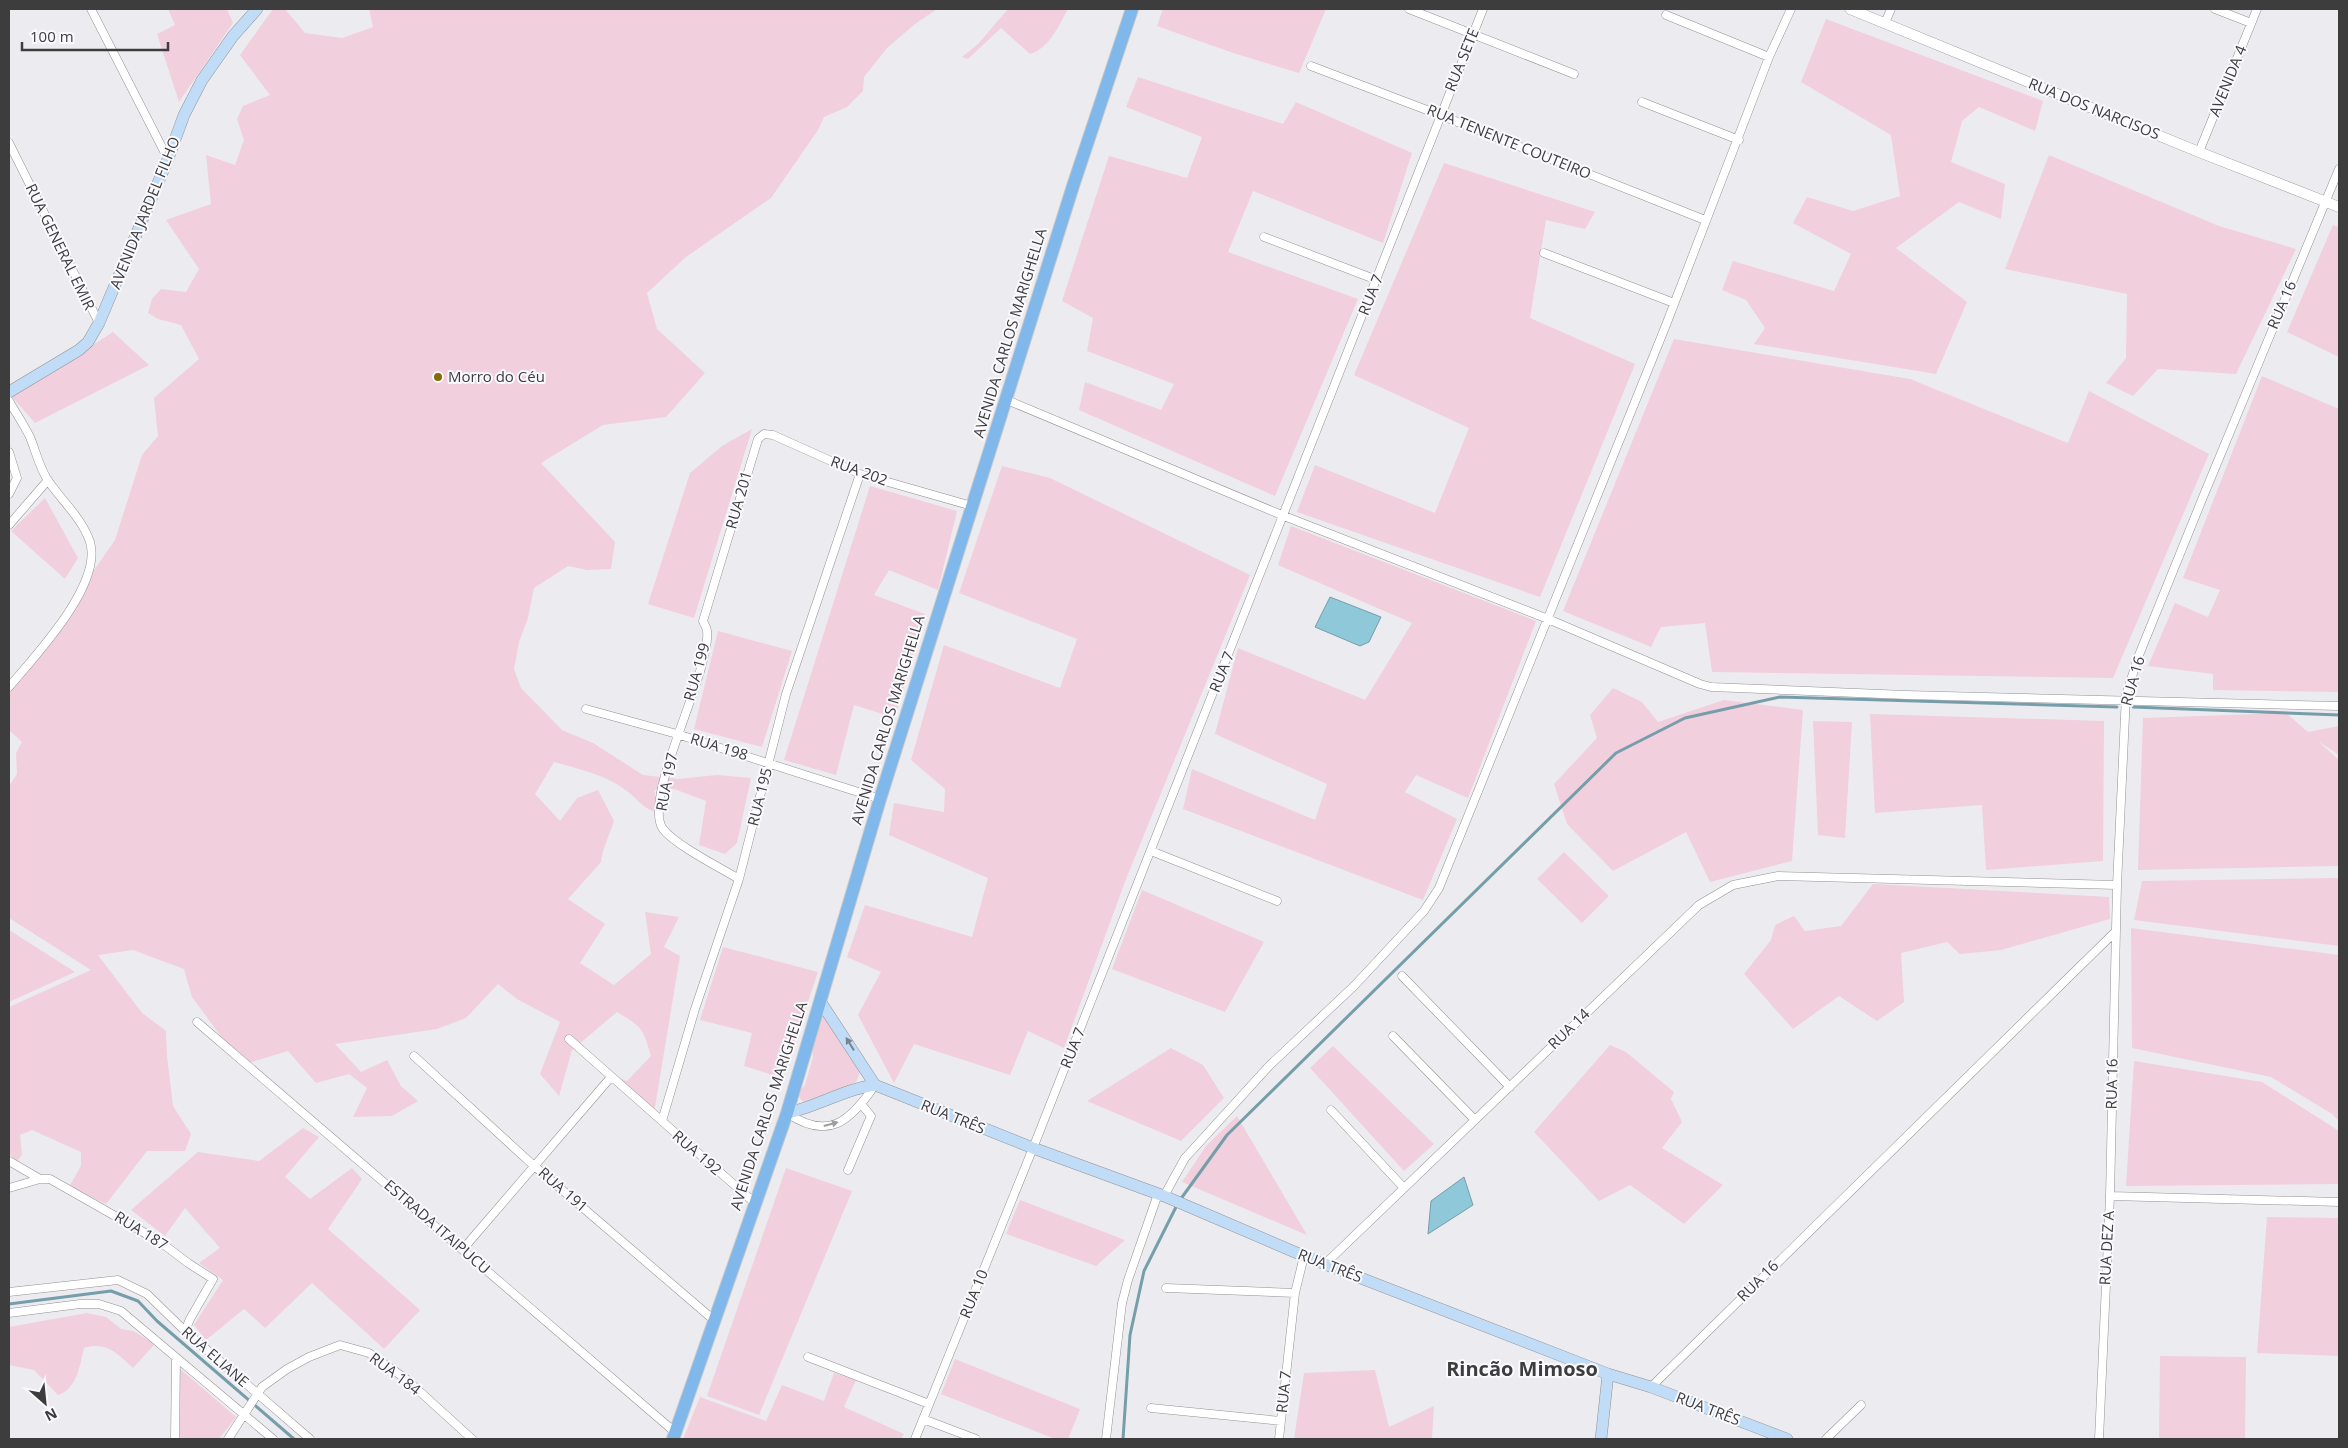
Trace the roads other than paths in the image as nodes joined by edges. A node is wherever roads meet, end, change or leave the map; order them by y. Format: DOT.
graph roads {
  1 [pos="91,9"];
  2 [pos="257,9"];
  3 [pos="1132,9"];
  4 [pos="1409,9"];
  5 [pos="1483,9"];
  6 [pos="1791,9"];
  7 [pos="1850,9"];
  8 [pos="1891,9"];
  9 [pos="2215,9"];
  10 [pos="2257,9"];
  11 [pos="247,14"];
  12 [pos="1666,15"];
  13 [pos="1886,23"];
  14 [pos="2251,24"];
  15 [pos="1473,33"];
  16 [pos="1769,57"];
  17 [pos="1311,66"];
  18 [pos="1574,74"];
  19 [pos="1642,102"];
  20 [pos="1440,115"];
  21 [pos="1739,140"];
  22 [pos="9,143"];
  23 [pos="2199,152"];
  24 [pos="168,159"];
  25 [pos="2339,169"];
  26 [pos="1410,195"];
  27 [pos="2326,202"];
  28 [pos="2339,207"];
  29 [pos="1705,220"];
  30 [pos="1264,237"];
  31 [pos="1544,253"];
  32 [pos="1377,280"];
  33 [pos="1674,303"];
  34 [pos="99,323"];
  35 [pos="9,392"];
  36 [pos="1006,400"];
  37 [pos="9,401"];
  38 [pos="755,447"];
  39 [pos="9,452"];
  40 [pos="860,474"];
  41 [pos="48,480"];
  42 [pos="9,494"];
  43 [pos="972,506"];
  44 [pos="1284,516"];
  45 [pos="9,525"];
  46 [pos="723,554"];
  47 [pos="1548,619"];
  48 [pos="9,687"];
  49 [pos="2126,699"];
  50 [pos="2339,706"];
  51 [pos="586,709"];
  52 [pos="677,734"];
  53 [pos="768,762"];
  54 [pos="880,798"];
  55 [pos="1151,851"];
  56 [pos="739,879"];
  57 [pos="2117,886"];
  58 [pos="1277,901"];
  59 [pos="2116,931"];
  60 [pos="1402,976"];
  61 [pos="820,1001"];
  62 [pos="197,1022"];
  63 [pos="1393,1036"];
  64 [pos="569,1039"];
  65 [pos="414,1056"];
  66 [pos="611,1077"];
  67 [pos="875,1085"];
  68 [pos="1510,1087"];
  69 [pos="862,1105"];
  70 [pos="1331,1110"];
  71 [pos="787,1113"];
  72 [pos="1474,1119"];
  73 [pos="662,1121"];
  74 [pos="1033,1148"];
  75 [pos="9,1161"];
  76 [pos="533,1165"];
  77 [pos="848,1170"];
  78 [pos="40,1179"];
  79 [pos="9,1188"];
  80 [pos="1404,1188"];
  81 [pos="1161,1195"];
  82 [pos="2110,1196"];
  83 [pos="2339,1202"];
  84 [pos="756,1204"];
  85 [pos="463,1249"];
  86 [pos="1304,1256"];
  87 [pos="1325,1264"];
  88 [pos="1166,1288"];
  89 [pos="9,1292"];
  90 [pos="1295,1293"];
  91 [pos="9,1313"];
  92 [pos="714,1321"];
  93 [pos="185,1331"];
  94 [pos="808,1357"];
  95 [pos="176,1358"];
  96 [pos="1608,1374"];
  97 [pos="1651,1387"];
  98 [pos="257,1394"];
  99 [pos="929,1404"];
  100 [pos="1861,1405"];
  101 [pos="1151,1408"];
  102 [pos="244,1416"];
  103 [pos="924,1419"];
  104 [pos="1281,1421"];
  105 [pos="675,1436"];
  106 [pos="176,1439"];
  107 [pos="228,1439"];
  108 [pos="273,1439"];
  109 [pos="310,1439"];
  110 [pos="472,1439"];
  111 [pos="915,1439"];
  112 [pos="976,1439"];
  113 [pos="1106,1439"];
  114 [pos="1280,1439"];
  115 [pos="1601,1439"];
  116 [pos="1787,1439"];
  117 [pos="1826,1439"];
  118 [pos="2099,1439"];
  1 -- 24 [label="street"];
  2 -- 11 [label="main road, AVENIDA JARDEL FILHO"];
  3 -- 36 [label="main road, AVENIDA CARLOS MARIGHELLA"];
  4 -- 15 [label="street"];
  5 -- 15 [label="street, RUA SETE"];
  6 -- 16 [label="street"];
  7 -- 13 [label="street, RUA DOS NARCISOS"];
  8 -- 13 [label="street"];
  9 -- 14 [label="street"];
  10 -- 14 [label="street, AVENIDA 4"];
  11 -- 24 [label="main road, AVENIDA JARDEL FILHO"];
  12 -- 16 [label="street"];
  13 -- 23 [label="street, RUA DOS NARCISOS"];
  14 -- 23 [label="street, AVENIDA 4"];
  15 -- 18 [label="street"];
  15 -- 20 [label="street, RUA SETE"];
  16 -- 21 [label="street"];
  17 -- 20 [label="street, RUA TENENTE COUTEIRO"];
  19 -- 21 [label="street"];
  20 -- 26 [label="street, RUA SETE"];
  20 -- 29 [label="street, RUA TENENTE COUTEIRO"];
  21 -- 29 [label="street"];
  22 -- 34 [label="street, RUA GENERAL EMIR"];
  23 -- 27 [label="street, RUA DOS NARCISOS"];
  24 -- 34 [label="main road, AVENIDA JARDEL FILHO"];
  25 -- 27 [label="street, RUA 16"];
  26 -- 32 [label="street, RUA 7"];
  27 -- 28 [label="street, RUA DOS NARCISOS"];
  27 -- 49 [label="street, RUA 16"];
  29 -- 33 [label="street"];
  30 -- 32 [label="street"];
  31 -- 33 [label="street"];
  32 -- 44 [label="street, RUA 7"];
  33 -- 47 [label="street"];
  34 -- 35 [label="main road, AVENIDA JARDEL FILHO"];
  36 -- 43 [label="main road, AVENIDA CARLOS MARIGHELLA"];
  36 -- 44 [label="street"];
  37 -- 41 [label="street"];
  38 -- 40 [label="street, RUA 202"];
  38 -- 46 [label="street, RUA 201"];
  39 -- 42 [label="street"];
  40 -- 43 [label="street, RUA 202"];
  40 -- 53 [label="street, RUA 195"];
  41 -- 45 [label="street"];
  41 -- 48 [label="street"];
  43 -- 54 [label="main road, AVENIDA CARLOS MARIGHELLA"];
  44 -- 47 [label="street"];
  44 -- 55 [label="street, RUA 7"];
  46 -- 52 [label="street, RUA 199"];
  47 -- 49 [label="street"];
  47 -- 81 [label="street"];
  49 -- 50 [label="street"];
  49 -- 57 [label="street, RUA 16"];
  51 -- 52 [label="street, RUA 198"];
  52 -- 53 [label="street, RUA 198"];
  52 -- 56 [label="street, RUA 197"];
  53 -- 54 [label="street, RUA 198"];
  53 -- 56 [label="street, RUA 195"];
  54 -- 61 [label="main road, AVENIDA CARLOS MARIGHELLA"];
  55 -- 58 [label="street"];
  55 -- 74 [label="street, RUA 7"];
  56 -- 73 [label="street, RUA 195"];
  57 -- 59 [label="street, RUA 16"];
  57 -- 68 [label="street, RUA 14"];
  59 -- 82 [label="street, RUA 16"];
  59 -- 97 [label="street, RUA 16"];
  60 -- 68 [label="street"];
  67 -- 61 [label="main road, one-way"];
  61 -- 71 [label="main road, AVENIDA CARLOS MARIGHELLA"];
  62 -- 85 [label="street, ESTRADA ITAIPUCU"];
  63 -- 72 [label="street"];
  64 -- 66 [label="street"];
  65 -- 76 [label="street, RUA 191"];
  66 -- 73 [label="street"];
  66 -- 76 [label="street"];
  67 -- 69 [label="street"];
  67 -- 71 [label="main road"];
  67 -- 74 [label="main road, RUA TRÊS"];
  68 -- 72 [label="street, RUA 14"];
  71 -- 69 [label="street, one-way"];
  69 -- 77 [label="street"];
  70 -- 80 [label="street"];
  71 -- 84 [label="main road, AVENIDA CARLOS MARIGHELLA"];
  72 -- 80 [label="street, RUA 14"];
  73 -- 84 [label="street, RUA 192"];
  74 -- 81 [label="main road, RUA TRÊS"];
  74 -- 99 [label="street, RUA 10"];
  75 -- 78 [label="street"];
  76 -- 85 [label="street"];
  76 -- 92 [label="street, RUA 191"];
  78 -- 79 [label="street"];
  78 -- 93 [label="street, RUA 187"];
  80 -- 87 [label="street, RUA 14"];
  81 -- 86 [label="main road, RUA TRÊS"];
  81 -- 113 [label="street"];
  82 -- 83 [label="street, RUA DEZ A"];
  82 -- 118 [label="street, RUA DEZ A"];
  84 -- 92 [label="main road, AVENIDA CARLOS MARIGHELLA"];
  85 -- 105 [label="street, ESTRADA ITAIPUCU"];
  86 -- 87 [label="main road, RUA TRÊS"];
  86 -- 90 [label="street, RUA 7"];
  87 -- 96 [label="main road, RUA TRÊS"];
  88 -- 90 [label="street"];
  89 -- 93 [label="street, RUA ELIANE"];
  90 -- 104 [label="street, RUA 7"];
  91 -- 95 [label="street"];
  92 -- 105 [label="main road, AVENIDA CARLOS MARIGHELLA"];
  93 -- 98 [label="street, RUA ELIANE"];
  94 -- 99 [label="street"];
  95 -- 102 [label="street"];
  95 -- 106 [label="street"];
  96 -- 97 [label="main road, RUA TRÊS"];
  96 -- 115 [label="main road"];
  97 -- 116 [label="main road, RUA TRÊS"];
  98 -- 102 [label="street, RUA 184"];
  98 -- 109 [label="street, RUA ELIANE"];
  98 -- 110 [label="street, RUA 184"];
  99 -- 103 [label="street, RUA 10"];
  100 -- 117 [label="street"];
  101 -- 104 [label="street"];
  102 -- 107 [label="street, RUA 184"];
  102 -- 108 [label="street"];
  103 -- 111 [label="street, RUA 10"];
  103 -- 112 [label="street"];
  104 -- 114 [label="street, RUA 7"];
}
